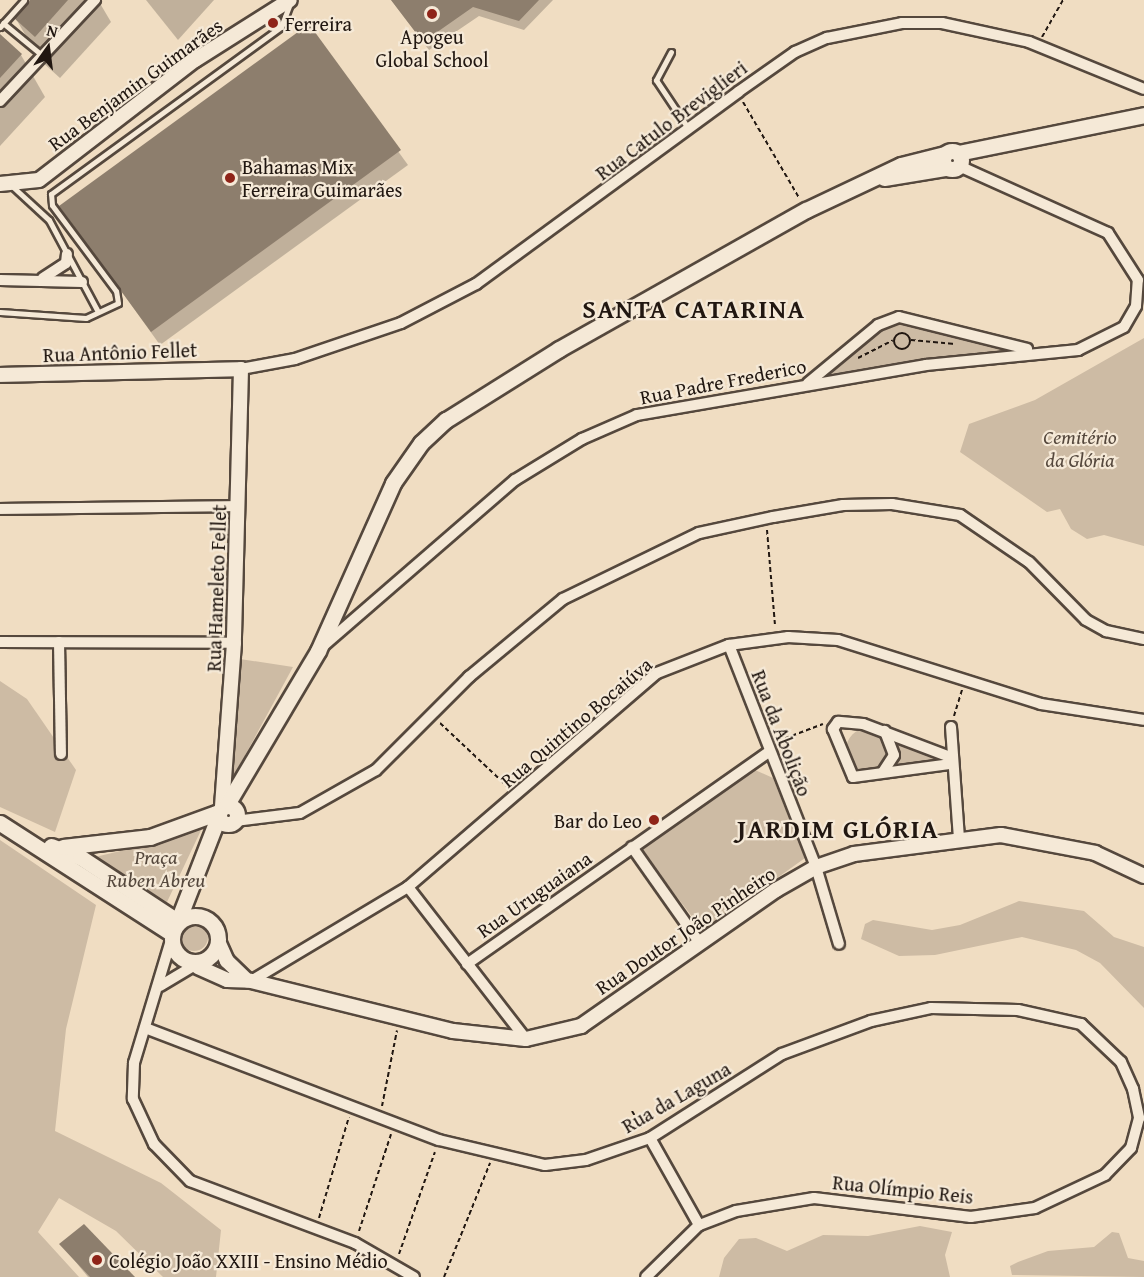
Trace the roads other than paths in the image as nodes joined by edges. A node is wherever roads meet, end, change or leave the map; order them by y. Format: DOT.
graph roads {
  1 [pos="24,0"];
  2 [pos="95,0"];
  3 [pos="290,0"];
  4 [pos="2,25"];
  5 [pos="672,52"];
  6 [pos="43,56"];
  7 [pos="1144,89"];
  8 [pos="0,101"];
  9 [pos="1144,115"];
  10 [pos="689,129"];
  11 [pos="954,161"];
  12 [pos="5,184"];
  13 [pos="67,254"];
  14 [pos="0,280"];
  15 [pos="40,280"];
  16 [pos="81,282"];
  17 [pos="97,310"];
  18 [pos="0,312"];
  19 [pos="1033,351"];
  20 [pos="241,369"];
  21 [pos="0,375"];
  22 [pos="807,383"];
  23 [pos="239,506"];
  24 [pos="0,509"];
  25 [pos="1144,639"];
  26 [pos="0,642"];
  27 [pos="59,642"];
  28 [pos="234,642"];
  29 [pos="729,645"];
  30 [pos="318,651"];
  31 [pos="1144,720"];
  32 [pos="951,727"];
  33 [pos="884,731"];
  34 [pos="768,748"];
  35 [pos="61,754"];
  36 [pos="951,760"];
  37 [pos="883,772"];
  38 [pos="227,814"];
  39 [pos="0,823"];
  40 [pos="20,834"];
  41 [pos="959,838"];
  42 [pos="632,847"];
  43 [pos="57,848"];
  44 [pos="816,867"];
  45 [pos="1144,876"];
  46 [pos="192,878"];
  47 [pos="408,887"];
  48 [pos="198,915"];
  49 [pos="175,928"];
  50 [pos="218,941"];
  51 [pos="699,942"];
  52 [pos="839,944"];
  53 [pos="467,964"];
  54 [pos="196,966"];
  55 [pos="249,980"];
  56 [pos="160,986"];
  57 [pos="148,1029"];
  58 [pos="526,1039"];
  59 [pos="1139,1118"];
  60 [pos="647,1134"];
  61 [pos="699,1225"];
  62 [pos="414,1277"];
  63 [pos="646,1277"];
  1 -- 4 [label="lane"];
  2 -- 6 [label="street"];
  3 -- 12 [label="street, Rua Benjamin Guimarães"];
  3 -- 17 [label="lane"];
  4 -- 6 [label="lane"];
  5 -- 10 [label="lane"];
  6 -- 8 [label="street"];
  7 -- 10 [label="street, Rua Catulo Breviglieri"];
  9 -- 11 [label="main road"];
  10 -- 20 [label="street, Rua Catulo Breviglieri"];
  11 -- 19 [label="street"];
  11 -- 30 [label="main road"];
  12 -- 13 [label="lane"];
  13 -- 15 [label="street"];
  13 -- 16 [label="lane"];
  14 -- 15 [label="street"];
  15 -- 16 [label="street"];
  16 -- 17 [label="lane"];
  17 -- 18 [label="lane"];
  19 -- 22 [label="street, Rua Padre Frederico"];
  19 -- 22 [label="street"];
  20 -- 21 [label="street, Rua Antônio Fellet"];
  20 -- 23 [label="street, Rua Hameleto Fellet"];
  22 -- 30 [label="street, Rua Padre Frederico"];
  23 -- 24 [label="street"];
  23 -- 28 [label="street, Rua Hameleto Fellet"];
  25 -- 38 [label="street"];
  26 -- 27 [label="street"];
  27 -- 28 [label="street"];
  27 -- 35 [label="street"];
  28 -- 38 [label="street, Rua Hameleto Fellet"];
  29 -- 31 [label="street, Rua Quintino Bocaiúva"];
  29 -- 34 [label="street, Rua da Abolição"];
  29 -- 47 [label="street, Rua Quintino Bocaiúva"];
  30 -- 38 [label="main road"];
  32 -- 36 [label="street"];
  33 -- 36 [label="street"];
  33 -- 37 [label="street"];
  33 -- 37 [label="street"];
  34 -- 42 [label="street, Rua Uruguaiana"];
  34 -- 44 [label="street, Rua da Abolição"];
  36 -- 37 [label="street"];
  36 -- 41 [label="street"];
  38 -- 43 [label="main road"];
  38 -- 46 [label="main road"];
  39 -- 40 [label="main road"];
  40 -- 43 [label="main road"];
  40 -- 49 [label="main road"];
  41 -- 44 [label="street, Rua Doutor João Pinheiro"];
  41 -- 45 [label="street, Rua Doutor João Pinheiro"];
  42 -- 51 [label="street"];
  42 -- 53 [label="street, Rua Uruguaiana"];
  43 -- 49 [label="main road"];
  44 -- 51 [label="street, Rua Doutor João Pinheiro"];
  44 -- 52 [label="street, Rua da Abolição"];
  46 -- 48 [label="main road"];
  46 -- 49 [label="main road"];
  47 -- 53 [label="street"];
  47 -- 55 [label="street, Rua Quintino Bocaiúva"];
  48 -- 49 [label="main road"];
  48 -- 50 [label="main road"];
  49 -- 54 [label="main road"];
  49 -- 56 [label="street"];
  50 -- 54 [label="main road"];
  50 -- 55 [label="street"];
  51 -- 58 [label="street, Rua Doutor João Pinheiro"];
  53 -- 58 [label="street"];
  54 -- 55 [label="street, Rua Doutor João Pinheiro"];
  54 -- 56 [label="street"];
  55 -- 58 [label="street, Rua Doutor João Pinheiro"];
  56 -- 57 [label="street"];
  57 -- 60 [label="street, Rua da Laguna"];
  57 -- 62 [label="street"];
  59 -- 60 [label="street, Rua da Laguna"];
  59 -- 61 [label="street, Rua Olímpio Reis"];
  60 -- 61 [label="street"];
  61 -- 63 [label="street, Rua Olímpio Reis"];
}
